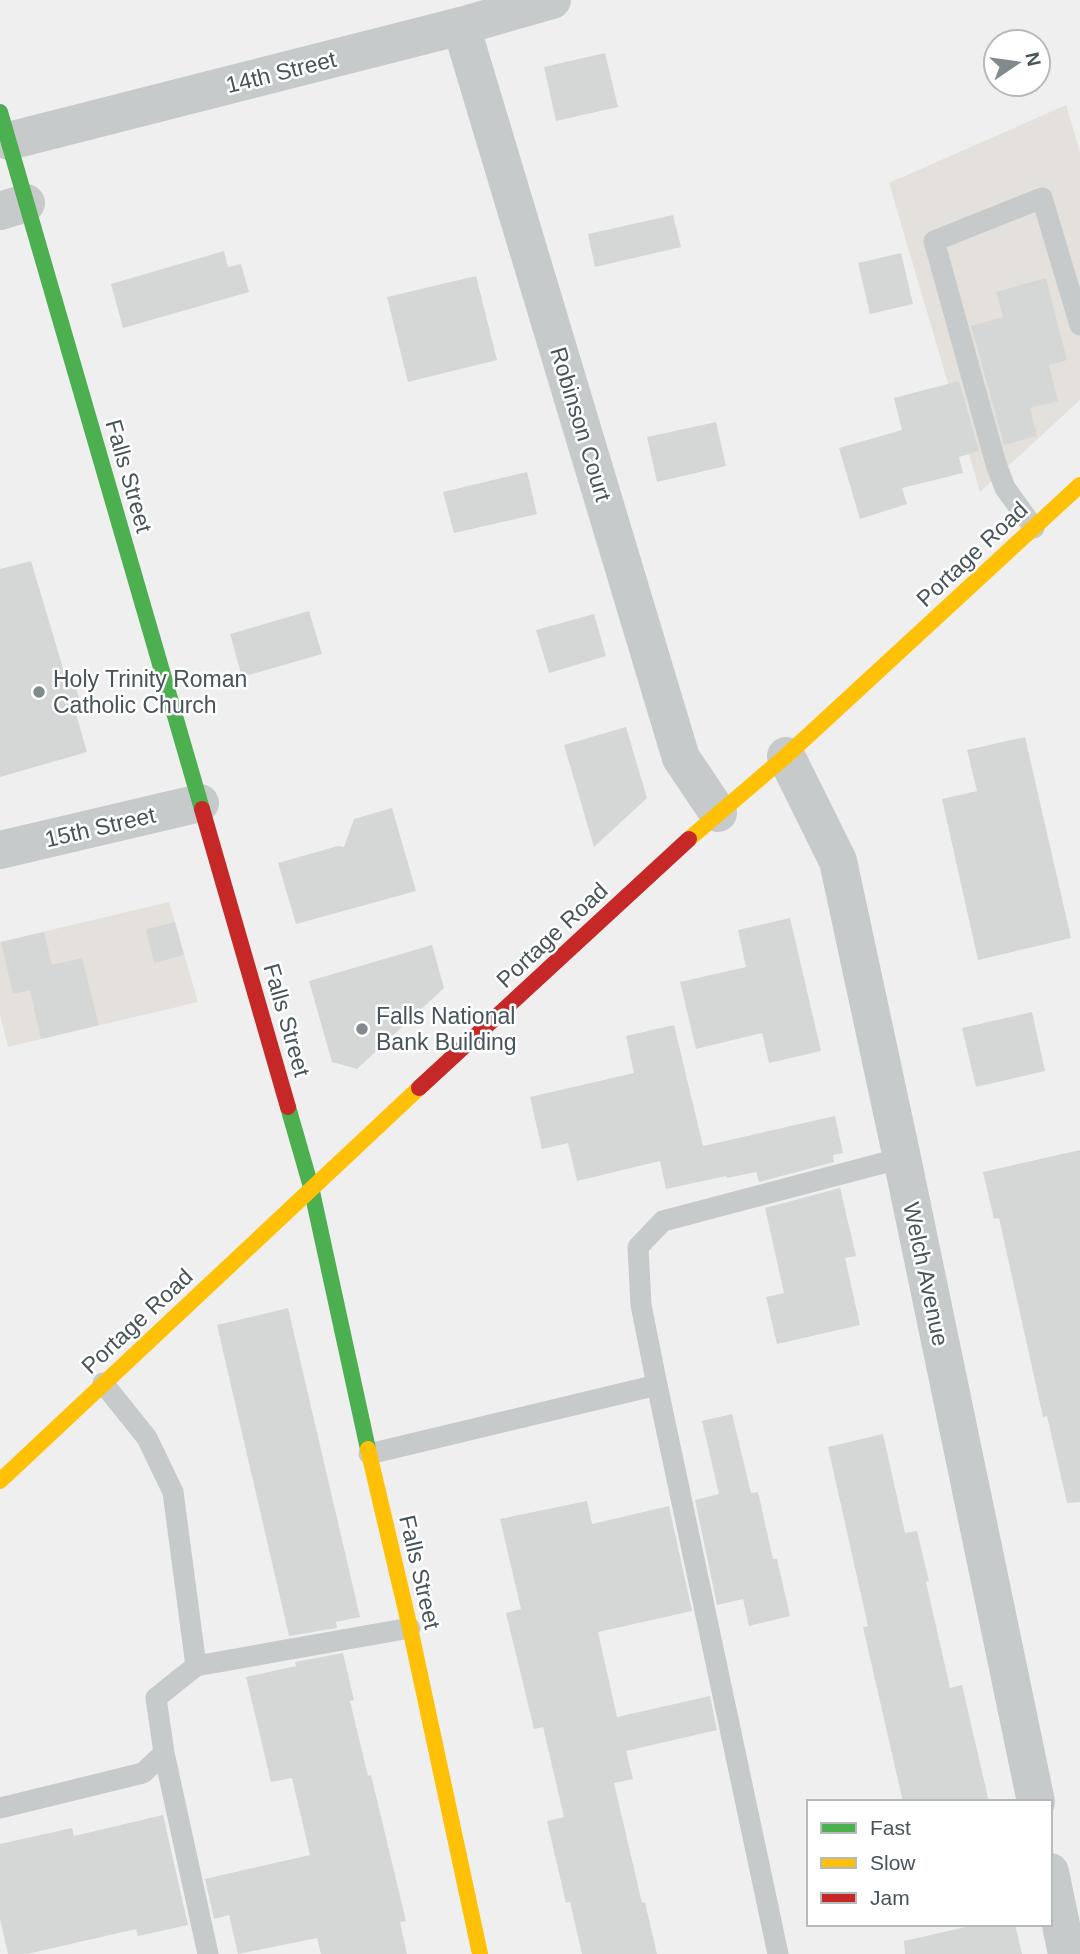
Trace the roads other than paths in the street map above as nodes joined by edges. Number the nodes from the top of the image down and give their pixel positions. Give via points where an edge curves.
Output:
1 (552, 0) edge
2 (461, 26) junction
3 (4, 126) edge
4 (13, 207) edge
5 (1080, 325) edge
6 (1080, 485) edge
7 (1034, 528) junction
8 (786, 756) junction
9 (200, 803) junction
10 (718, 813) junction
11 (0, 850) edge
12 (902, 1158) junction
13 (311, 1187) junction
14 (103, 1384) junction
15 (657, 1385) junction
16 (369, 1454) junction
17 (0, 1482) edge
18 (410, 1628) junction
19 (195, 1666) junction
20 (164, 1753) junction
21 (1036, 1800) edge
22 (0, 1808) edge
23 (1052, 1882) edge
24 (208, 1954) edge
25 (480, 1954) edge
26 (778, 1954) edge
27 (1067, 1954) edge

1 - 2 street, 14th Street
2 - 3 street, 14th Street
2 - 10 street, Robinson Court via 681,758
3 - 4 street, Falls Street
4 - 9 street, Falls Street
5 - 7 lane via 1042,198 934,241 996,464 1012,501
6 - 7 street, Portage Road
7 - 8 street, Portage Road
8 - 10 street, Portage Road
8 - 12 street, Welch Avenue via 838,861
9 - 11 street, 15th Street
9 - 13 street, Falls Street
10 - 13 street, Portage Road
12 - 15 lane via 663,1221 638,1247 641,1305
12 - 21 street, Welch Avenue
13 - 14 street, Portage Road
13 - 16 street, Falls Street
14 - 17 street, Portage Road
14 - 19 lane via 147,1438 173,1492
15 - 16 lane
15 - 26 lane
16 - 18 street, Falls Street
18 - 19 lane
18 - 25 street, Falls Street
19 - 20 lane via 156,1698
20 - 22 lane via 143,1773
20 - 24 lane
23 - 27 street

